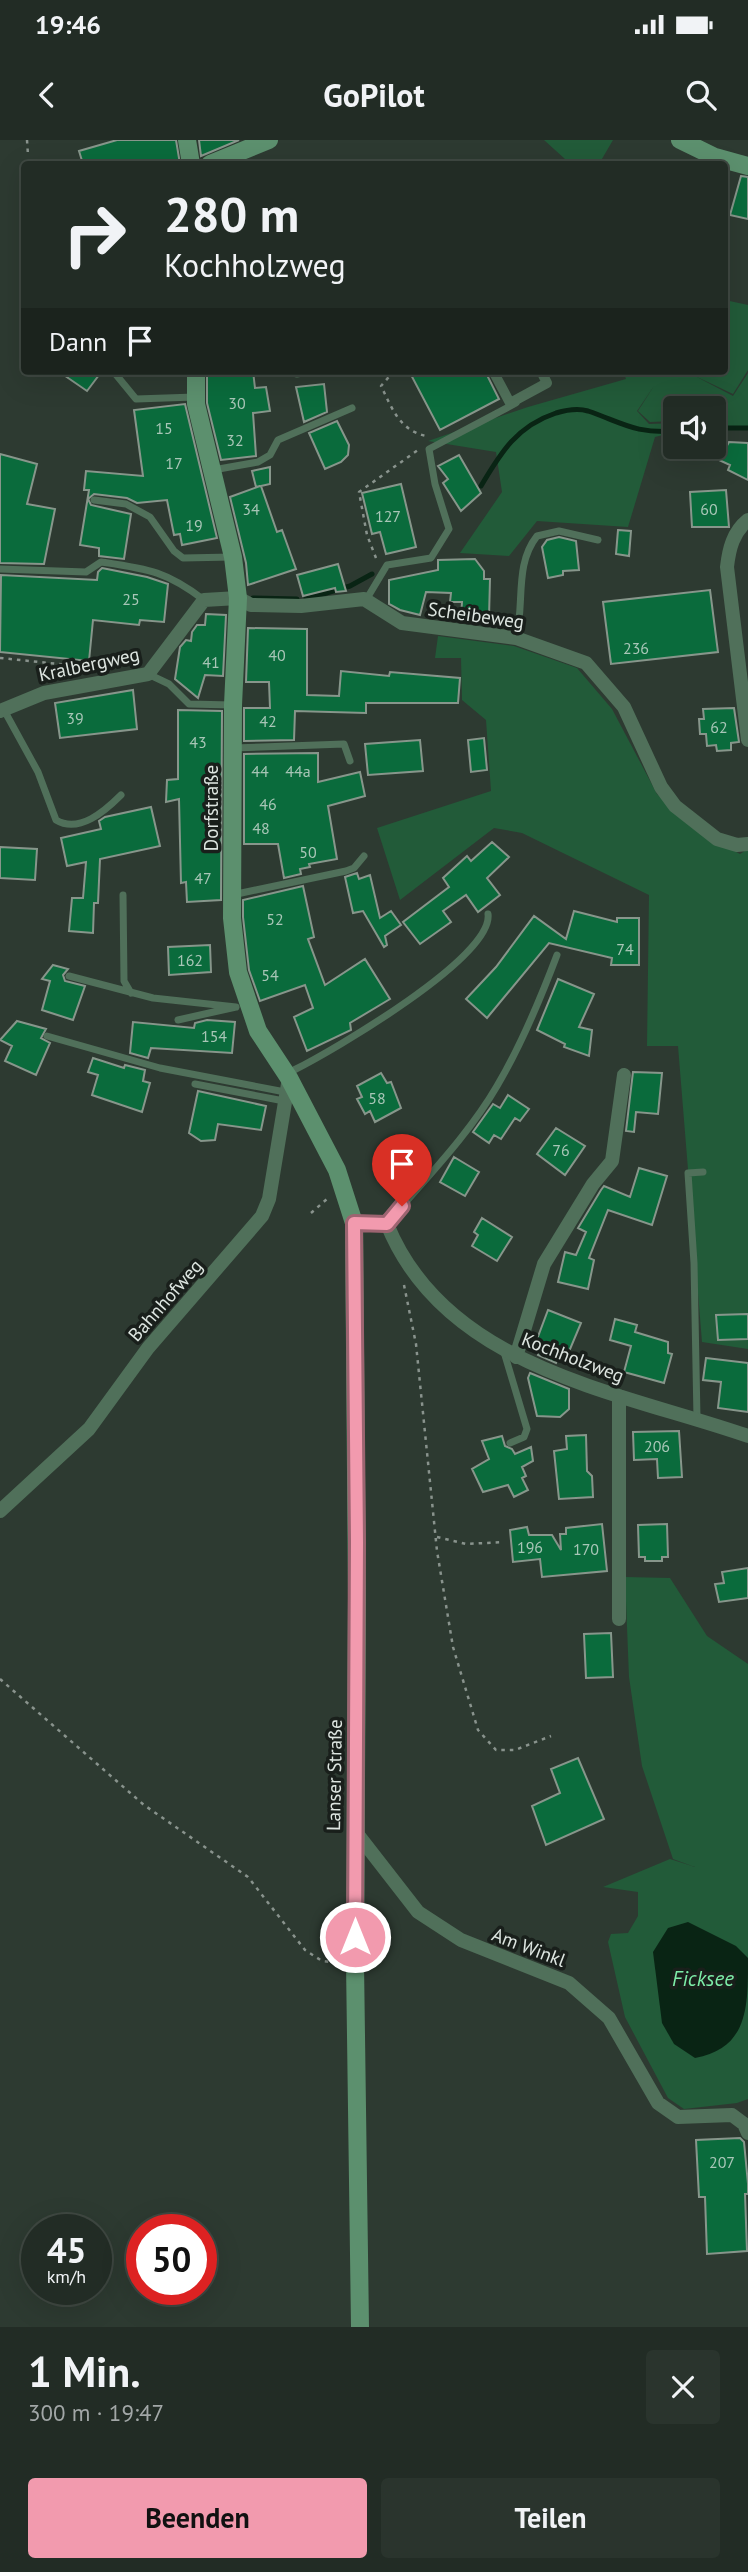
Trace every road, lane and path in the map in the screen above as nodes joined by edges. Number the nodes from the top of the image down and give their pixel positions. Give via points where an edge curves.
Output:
1 (27, 140) edge
2 (187, 140) edge
3 (268, 140) edge
4 (680, 140) edge
5 (27, 155) dead end
6 (190, 161) edge
7 (217, 161) edge
8 (748, 166) edge
9 (116, 375) edge
10 (196, 375) edge
11 (391, 375) edge
12 (495, 375) edge
13 (543, 375) edge
14 (537, 392) dead end
15 (195, 397) junction
16 (352, 408) dead end
17 (431, 448) junction
18 (212, 470) junction
19 (94, 500) dead end
20 (748, 520) edge
21 (598, 540) dead end
22 (233, 556) junction
23 (0, 569) edge
24 (382, 574) junction
25 (238, 598) junction
26 (204, 600) junction
27 (366, 600) junction
28 (516, 638) junction
29 (0, 658) edge
30 (148, 674) junction
31 (94, 684) junction
32 (233, 705) junction
33 (2, 710) edge
34 (748, 740) edge
35 (232, 748) junction
36 (350, 761) dead end
37 (121, 795) dead end
38 (748, 844) edge
39 (364, 856) dead end
40 (123, 895) dead end
41 (232, 895) junction
42 (488, 914) dead end
43 (558, 955) dead end
44 (69, 976) dead end
45 (131, 993) junction
46 (242, 1005) junction
47 (178, 1020) dead end
48 (47, 1036) dead end
49 (624, 1075) dead end
50 (195, 1084) dead end
51 (286, 1090) junction
52 (703, 1172) dead end
53 (354, 1223) junction
54 (387, 1224) junction
55 (398, 1251) junction
56 (510, 1355) junction
57 (619, 1396) junction
58 (697, 1418) junction
59 (748, 1436) edge
60 (510, 1443) dead end
61 (0, 1511) edge
62 (437, 1537) junction
63 (504, 1542) dead end
64 (619, 1619) dead end
65 (0, 1679) edge
66 (551, 1736) dead end
67 (355, 1831) junction
68 (355, 1963) junction
69 (748, 2133) edge
70 (360, 2327) edge

1 - 5 path
2 - 6 main road
3 - 7 main road
4 - 8 main road
9 - 15 lane via 136,399
10 - 15 main road, Dorfstraße
11 - 17 path via 381,386 399,423 427,437
12 - 13 street via 510,403 547,383
14 - 17 lane
15 - 18 main road, Dorfstraße
16 - 18 lane via 278,440 270,455 258,462
17 - 24 path via 414,450 359,492 367,535
17 - 24 lane via 435,484 449,529 431,558 387,565
18 - 22 main road, Dorfstraße
19 - 22 lane via 126,504 150,517 183,558
20 - 34 street via 729,547 727,567
21 - 28 lane via 559,531 537,536 525,558
22 - 25 main road, Dorfstraße
23 - 26 lane via 86,572 102,562 156,570
24 - 27 lane
25 - 26 street
25 - 27 street via 251,605 289,606
25 - 32 main road, Dorfstraße
26 - 30 street, Kralbergweg
27 - 28 street, Scheibeweg via 402,623
28 - 38 street, Scheibeweg via 586,663 624,707 661,787 675,806 717,839
29 - 31 path via 78,666
30 - 31 street, Kralbergweg
30 - 32 lane via 169,684 189,704
31 - 33 street, Kralbergweg via 44,693
32 - 35 main road, Dorfstraße
33 - 37 lane via 38,772 56,820 70,825 91,819
35 - 36 lane via 344,744
35 - 41 main road, Dorfstraße
39 - 41 lane via 346,871
40 - 45 lane via 124,981
41 - 46 main road, Dorfstraße
42 - 51 lane via 483,936 422,989 346,1043 294,1070
43 - 54 lane via 532,1020 496,1088
44 - 45 lane
45 - 46 lane via 171,1001
46 - 47 lane
46 - 51 main road, Dorfstraße
48 - 51 lane via 160,1069
49 - 56 street via 612,1161 544,1264
50 - 51 lane
51 - 53 main road, Dorfstraße via 337,1170
51 - 61 street, Bahnhofweg via 269,1199 262,1216 148,1348 83,1436
52 - 58 lane via 688,1173
53 - 54 street
53 - 67 main road, Lanser Straße
54 - 55 street, Kochholzweg
55 - 56 street, Kochholzweg via 436,1303
55 - 62 path via 416,1345
56 - 57 street, Kochholzweg
56 - 60 lane via 527,1429 524,1437
57 - 58 street, Kochholzweg
57 - 64 street
58 - 59 street, Kochholzweg
62 - 63 path via 466,1544
62 - 66 path via 453,1647 478,1730 496,1750 515,1750
65 - 68 path via 144,1805 248,1877 304,1950 322,1961
67 - 68 main road, Lanser Straße
67 - 69 street, Am Winkl via 418,1912 461,1940 569,1983 610,2018 658,2103 678,2116 732,2115
68 - 70 main road, Lanser Straße

